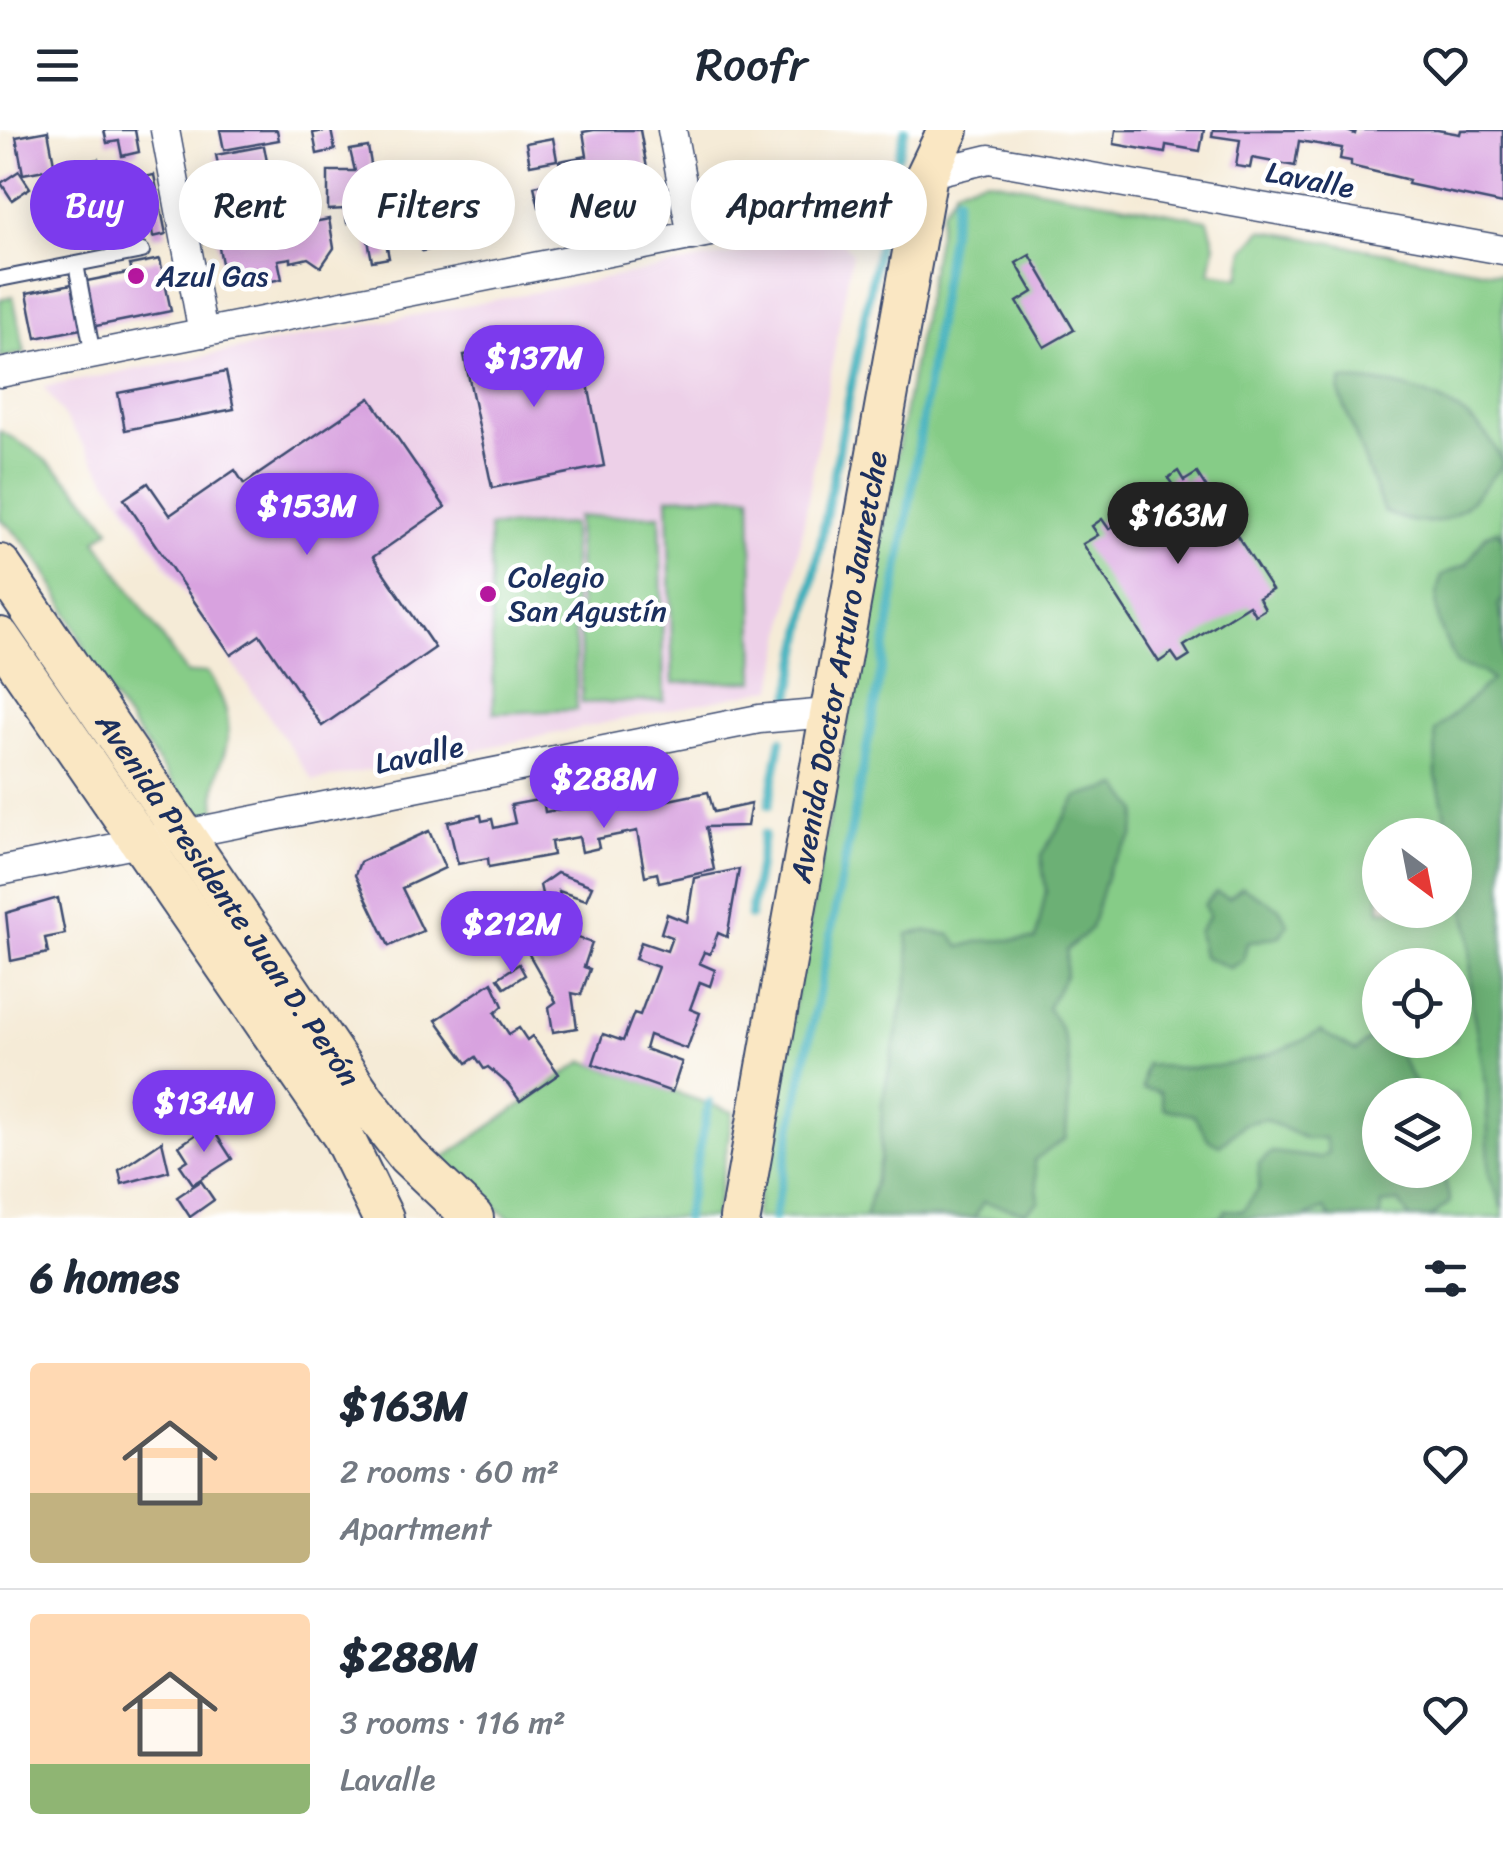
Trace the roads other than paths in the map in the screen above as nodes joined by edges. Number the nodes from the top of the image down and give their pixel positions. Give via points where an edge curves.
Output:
1 (165, 130) edge
2 (672, 130) edge
3 (948, 130) edge
4 (927, 174) joint
5 (691, 231) edge
6 (691, 236) edge
7 (913, 250) edge
8 (1503, 250) edge
9 (142, 251) dead end
10 (76, 264) junction
11 (0, 279) edge
12 (203, 333) junction
13 (93, 354) junction
14 (0, 373) edge
15 (0, 565) edge
16 (0, 638) edge
17 (828, 714) junction
18 (186, 835) junction
19 (142, 843) junction
20 (0, 871) edge
21 (739, 1214) edge
22 (383, 1218) edge
23 (473, 1218) edge

1 - 12 street
2 - 5 street
3 - 4 main road, Avenida Doctor Arturo Jauretche
4 - 8 street, Lavalle via 989,158
6 - 12 street, Lavalle
7 - 17 main road, Avenida Doctor Arturo Jauretche
9 - 10 lane
10 - 11 lane
10 - 13 lane
12 - 13 street, Lavalle
13 - 14 street, Lavalle
15 - 18 main road, Avenida Presidente Juan D. Perón
16 - 19 main road, Avenida Presidente Juan D. Perón
17 - 18 street, Lavalle via 758,719
17 - 21 main road, Avenida Doctor Arturo Jauretche
18 - 19 street, Lavalle
18 - 23 main road, Avenida Presidente Juan D. Perón via 364,1101
19 - 20 street, Lavalle
19 - 22 main road, Avenida Presidente Juan D. Perón via 343,1136

